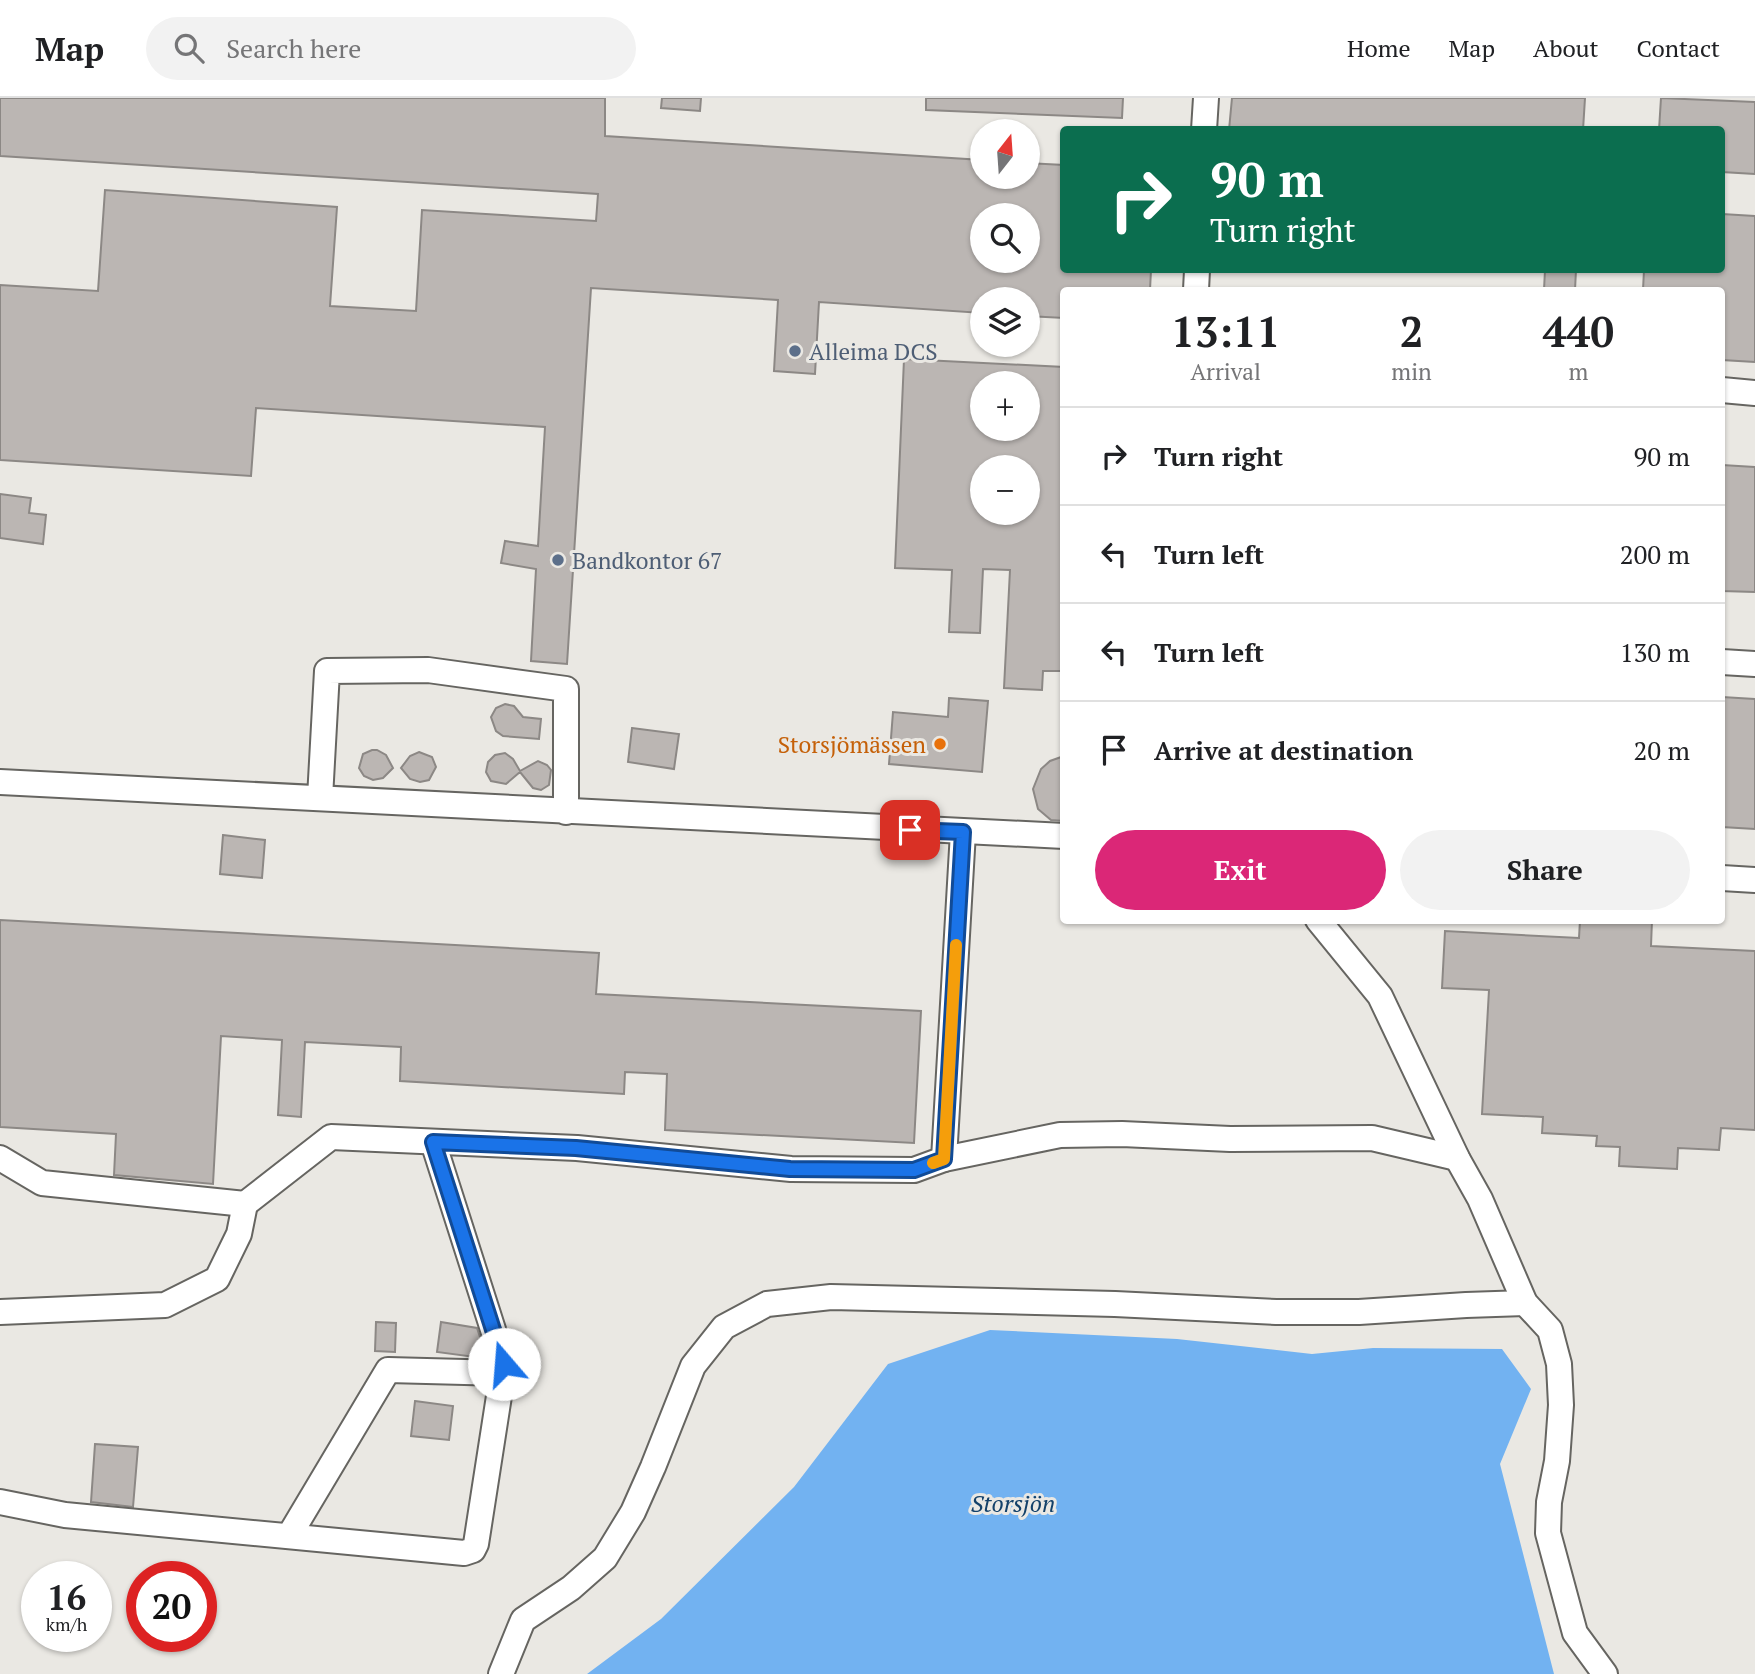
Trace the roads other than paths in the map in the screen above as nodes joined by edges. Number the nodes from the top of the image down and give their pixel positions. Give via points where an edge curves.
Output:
1 (1206, 98) edge
2 (1204, 126) edge
3 (1725, 390) edge
4 (1755, 393) edge
5 (1725, 662) edge
6 (1755, 664) edge
7 (0, 782) edge
8 (320, 798) junction
9 (566, 812) junction
10 (963, 832) junction
11 (1060, 836) edge
12 (1725, 878) edge
13 (1755, 880) edge
14 (1321, 924) edge
15 (433, 1142) junction
16 (0, 1158) edge
17 (1457, 1158) junction
18 (944, 1159) junction
19 (245, 1204) junction
20 (1525, 1303) junction
21 (0, 1311) edge
22 (503, 1373) junction
23 (0, 1502) edge
24 (289, 1536) junction
25 (501, 1674) edge
26 (1605, 1674) edge

1 - 2 street
3 - 4 street
5 - 6 street
7 - 8 street
8 - 9 street
8 - 9 street via 327,671 428,670 566,689
9 - 10 street
10 - 11 street
10 - 18 street
12 - 13 street
14 - 17 street via 1380,996
15 - 18 street via 576,1148 790,1169 914,1170
15 - 19 street via 331,1137
15 - 22 street via 504,1364
16 - 19 street via 42,1183
17 - 18 street via 1372,1138 1109,1134 1060,1135
17 - 20 street
19 - 21 street via 239,1234 216,1279 165,1306
20 - 25 street via 1359,1312 844,1297 767,1304 724,1327 693,1366 633,1513 605,1558 523,1620
20 - 26 street via 1550,1330 1559,1364 1561,1405 1548,1533 1575,1633
22 - 24 street via 388,1370
22 - 24 street via 473,1550 464,1553
23 - 24 street via 65,1515

